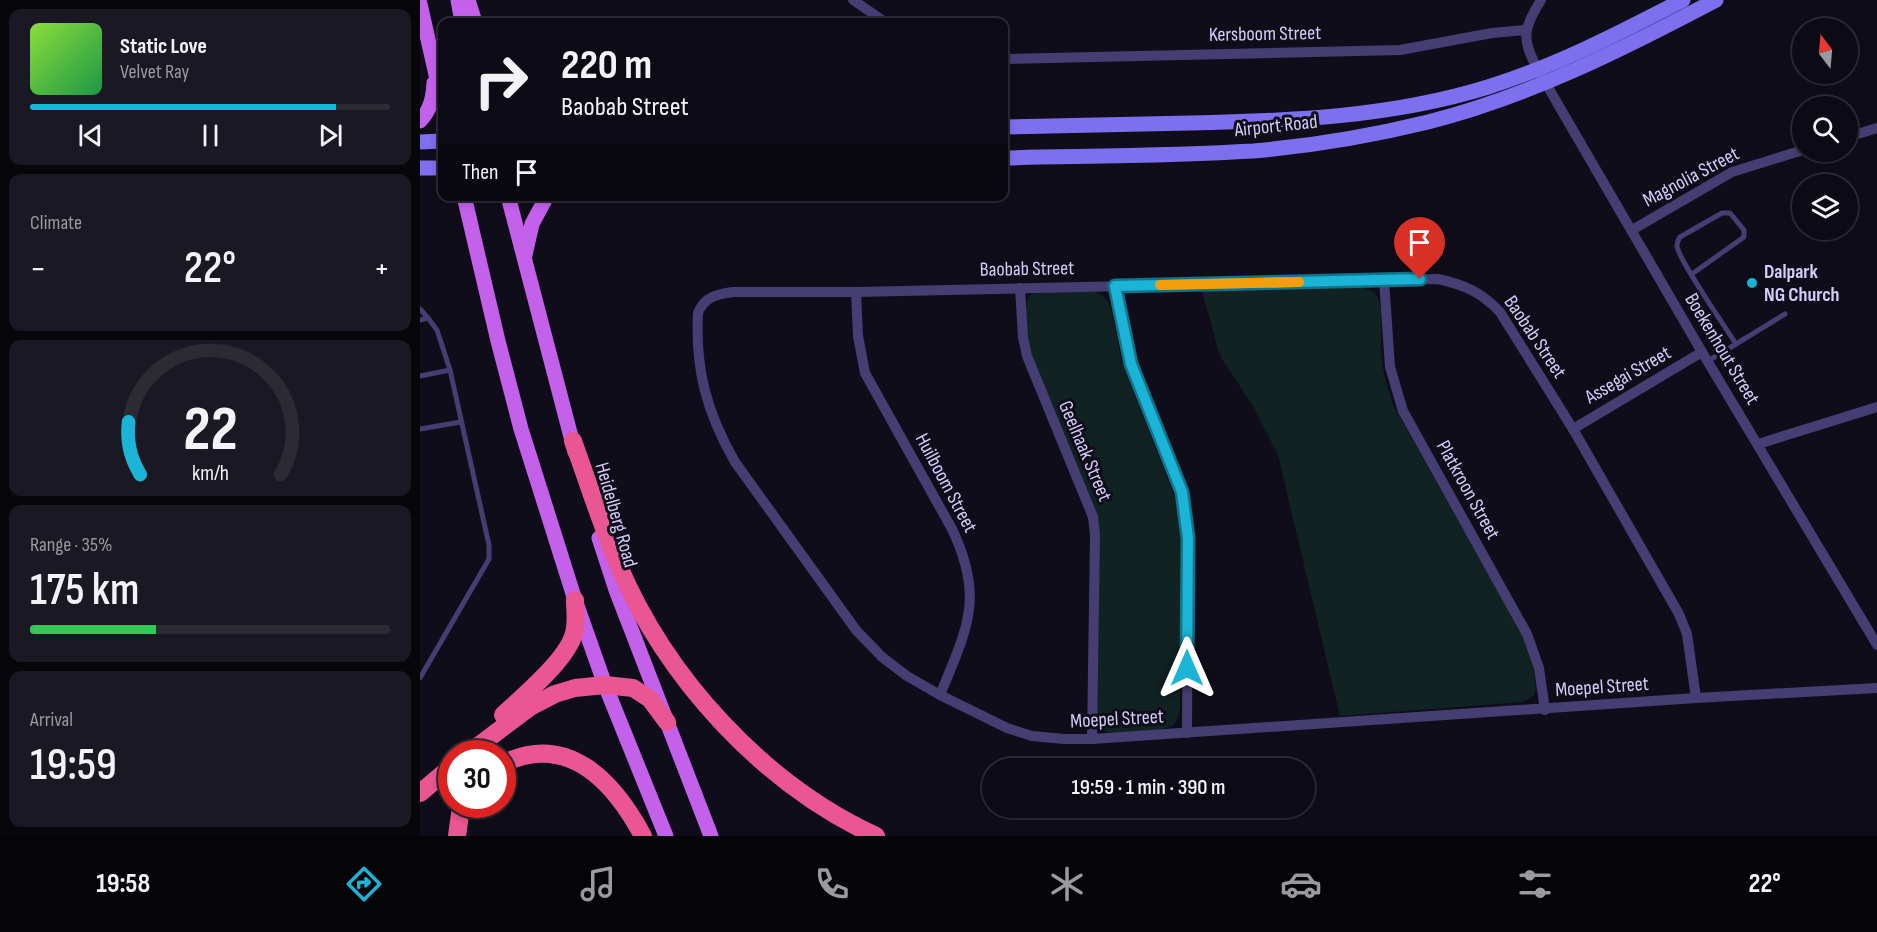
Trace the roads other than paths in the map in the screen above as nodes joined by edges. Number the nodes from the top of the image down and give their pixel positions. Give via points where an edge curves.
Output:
1 (458, 0) edge
2 (468, 0) edge
3 (853, 0) edge
4 (1541, 0) edge
5 (1683, 0) edge
6 (1716, 0) edge
7 (420, 4) edge
8 (461, 18) edge
9 (474, 18) edge
10 (879, 18) edge
11 (1526, 30) junction
12 (1008, 59) edge
13 (434, 62) junction
14 (1541, 77) junction
15 (438, 82) edge
16 (420, 121) edge
17 (1008, 127) edge
18 (1877, 128) edge
19 (1858, 134) edge
20 (438, 141) edge
21 (420, 142) edge
22 (1792, 153) edge
23 (1008, 158) edge
24 (420, 168) edge
25 (438, 168) edge
26 (465, 201) edge
27 (509, 201) edge
28 (544, 201) edge
29 (1632, 230) junction
30 (524, 258) junction
31 (1692, 274) junction
32 (1384, 280) junction
33 (1115, 286) junction
34 (1020, 288) junction
35 (856, 292) junction
36 (720, 293) joint
37 (420, 309) edge
38 (1785, 314) dead end
39 (428, 318) junction
40 (420, 320) edge
41 (1736, 344) junction
42 (1705, 357) junction
43 (450, 370) junction
44 (420, 375) edge
45 (1877, 407) edge
46 (461, 422) junction
47 (420, 429) edge
48 (1572, 429) junction
49 (573, 441) junction
50 (1758, 444) junction
51 (575, 600) junction
52 (1877, 645) edge
53 (420, 678) edge
54 (605, 685) junction
55 (1877, 688) edge
56 (940, 695) junction
57 (1696, 698) junction
58 (1545, 710) junction
59 (667, 722) junction
60 (1186, 733) junction
61 (476, 740) edge
62 (486, 740) edge
63 (1092, 740) junction
64 (516, 758) edge
65 (438, 777) edge
66 (420, 794) edge
67 (459, 818) edge
68 (457, 836) edge
69 (643, 836) edge
70 (666, 836) edge
71 (711, 836) edge
72 (876, 836) edge

1 - 8 main road
2 - 9 main road
3 - 10 street
4 - 11 street
5 - 14 main road
6 - 14 main road via 1598,60
7 - 13 main road
11 - 12 street, Kersboom Street via 1400,50
11 - 14 street, Boekenhout Street via 1530,55
13 - 15 main road
13 - 16 main road via 432,102
14 - 17 main road, Airport Road via 1418,105 1353,115 1262,122
14 - 23 main road, Airport Road via 1488,104 1428,122 1346,139 1245,151
14 - 29 street, Boekenhout Street
18 - 19 street
20 - 21 main road
22 - 29 street, Magnolia Street via 1732,172
24 - 25 main road
26 - 51 main road via 518,418
27 - 30 main road, Heidelberg Road
28 - 30 main road via 532,224
29 - 42 street, Boekenhout Street
30 - 49 main road, Heidelberg Road
31 - 31 lane via 1677,246 1680,237 1722,213 1730,213 1744,230 1744,237
31 - 41 lane
32 - 33 street, Baobab Street
32 - 48 street, Baobab Street via 1438,279 1487,298 1500,312
32 - 58 street, Platkroon Street via 1390,367 1403,411 1527,634 1539,668
33 - 34 street, Baobab Street
33 - 60 street via 1131,364 1175,471 1186,513
34 - 35 street, Baobab Street
34 - 63 street, Geelhaak Street via 1027,356 1093,517
35 - 36 street, Baobab Street
35 - 56 street, Huilboom Street via 865,373 952,528 967,569 970,593 966,631
36 - 56 street, Moepel Street via 701,304 697,326 702,383 719,434 856,630 882,657
37 - 39 lane
38 - 41 lane
39 - 40 lane
39 - 43 lane via 437,330
41 - 42 lane
42 - 48 street, Assegai Street
42 - 50 street, Boekenhout Street
43 - 44 lane
43 - 46 lane
45 - 50 street
46 - 47 lane
46 - 53 lane via 489,559
48 - 57 street, Baobab Street via 1679,614 1687,634
49 - 59 main road, Heidelberg Road via 616,590
49 - 72 highway via 619,566 648,623 701,698 788,782 826,809
50 - 52 street, Boekenhout Street
51 - 54 main road
51 - 61 highway via 576,624 570,645
54 - 59 highway via 644,694
54 - 62 highway via 555,694 530,707
54 - 70 main road
55 - 57 street, Moepel Street
56 - 63 street, Moepel Street via 1032,736
57 - 58 street, Moepel Street
58 - 60 street, Moepel Street
59 - 71 main road, Heidelberg Road
60 - 63 street, Moepel Street
64 - 69 highway via 552,754 574,760 597,774 613,789
65 - 66 highway
67 - 68 highway

